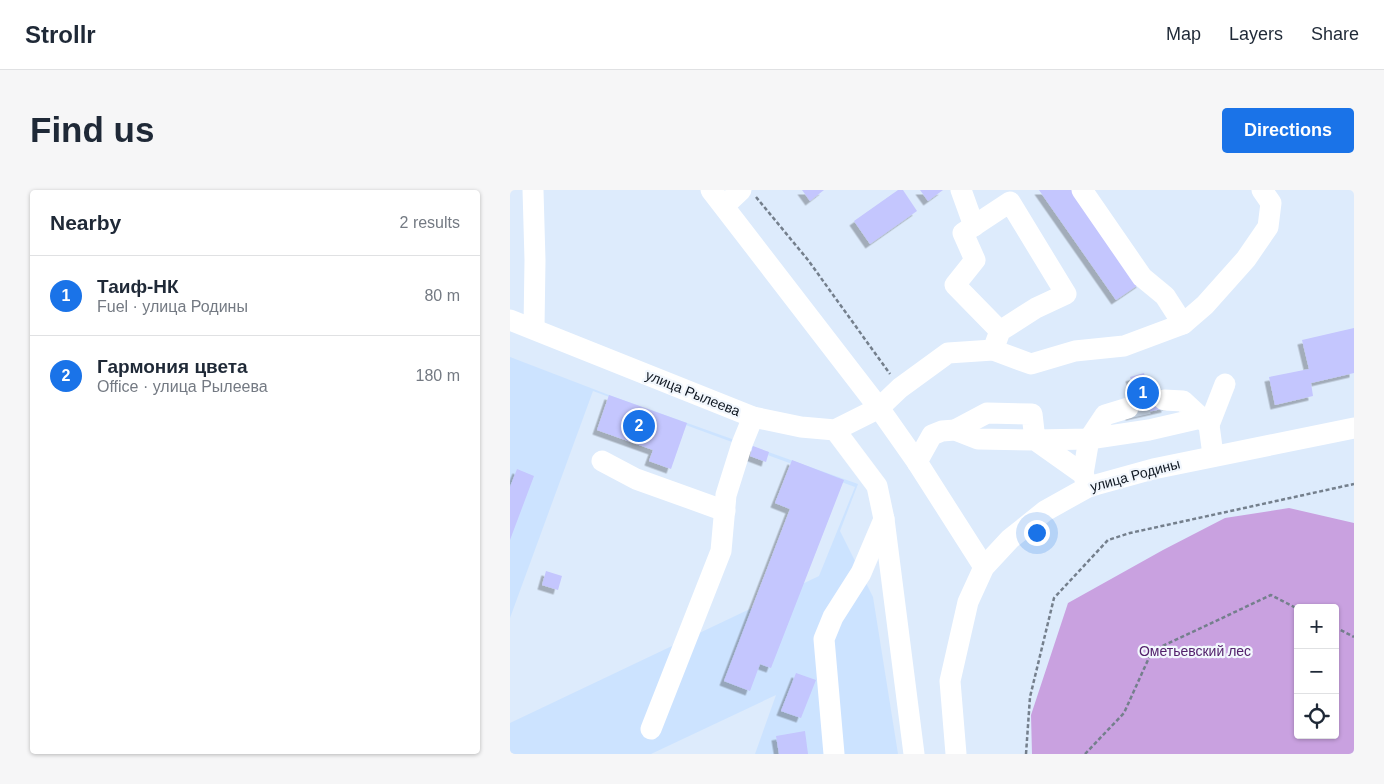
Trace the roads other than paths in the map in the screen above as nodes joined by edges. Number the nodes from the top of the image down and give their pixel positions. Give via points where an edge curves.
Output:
1 (533, 190) edge
2 (961, 190) edge
3 (1082, 190) edge
4 (1262, 190) edge
5 (748, 193) edge
6 (718, 198) edge
7 (974, 226) junction
8 (510, 320) edge
9 (1183, 324) junction
10 (534, 328) junction
11 (996, 340) junction
12 (1225, 384) dead end
13 (1164, 400) tunnel mouth
14 (879, 408) junction
15 (1128, 408) tunnel mouth
16 (753, 417) junction
17 (1205, 422) junction
18 (1354, 428) edge
19 (835, 430) junction
20 (1089, 439) junction
21 (1035, 440) junction
22 (1214, 455) junction
23 (602, 461) dead end
24 (917, 462) junction
25 (1086, 480) junction
26 (725, 511) junction
27 (884, 518) junction
28 (984, 567) junction
29 (651, 729) dead end
30 (834, 754) edge
31 (914, 754) edge
32 (956, 754) edge

1 - 10 street
2 - 7 street
3 - 9 street via 1142,277 1165,296
4 - 9 street via 1271,203 1268,227 1246,259 1206,305
5 - 6 street
6 - 14 street
7 - 11 street via 963,233 975,260 955,286
7 - 11 street via 1010,202 1066,294 1036,308
8 - 10 street, улица Рылеева
9 - 11 street via 1124,346 1075,351 1031,364
10 - 16 street, улица Рылеева
11 - 14 street via 948,353 900,388
12 - 17 street
13 - 17 street via 1183,402
14 - 19 street
14 - 24 street
15 - 20 street via 1105,415
16 - 19 street, улица Рылеева
16 - 26 street via 726,495
17 - 20 street
17 - 22 street
18 - 22 street, улица Родины
19 - 27 street via 877,486
20 - 21 street
20 - 25 street
21 - 24 street via 978,439 955,430 942,431 932,435
21 - 25 street
22 - 25 street, улица Родины
23 - 26 street via 636,479
24 - 28 street
25 - 28 street, улица Родины via 1010,539
26 - 29 street via 721,551
27 - 30 street via 861,572 833,617 824,639
27 - 31 street
28 - 32 street, улица Родины via 968,602 950,681

